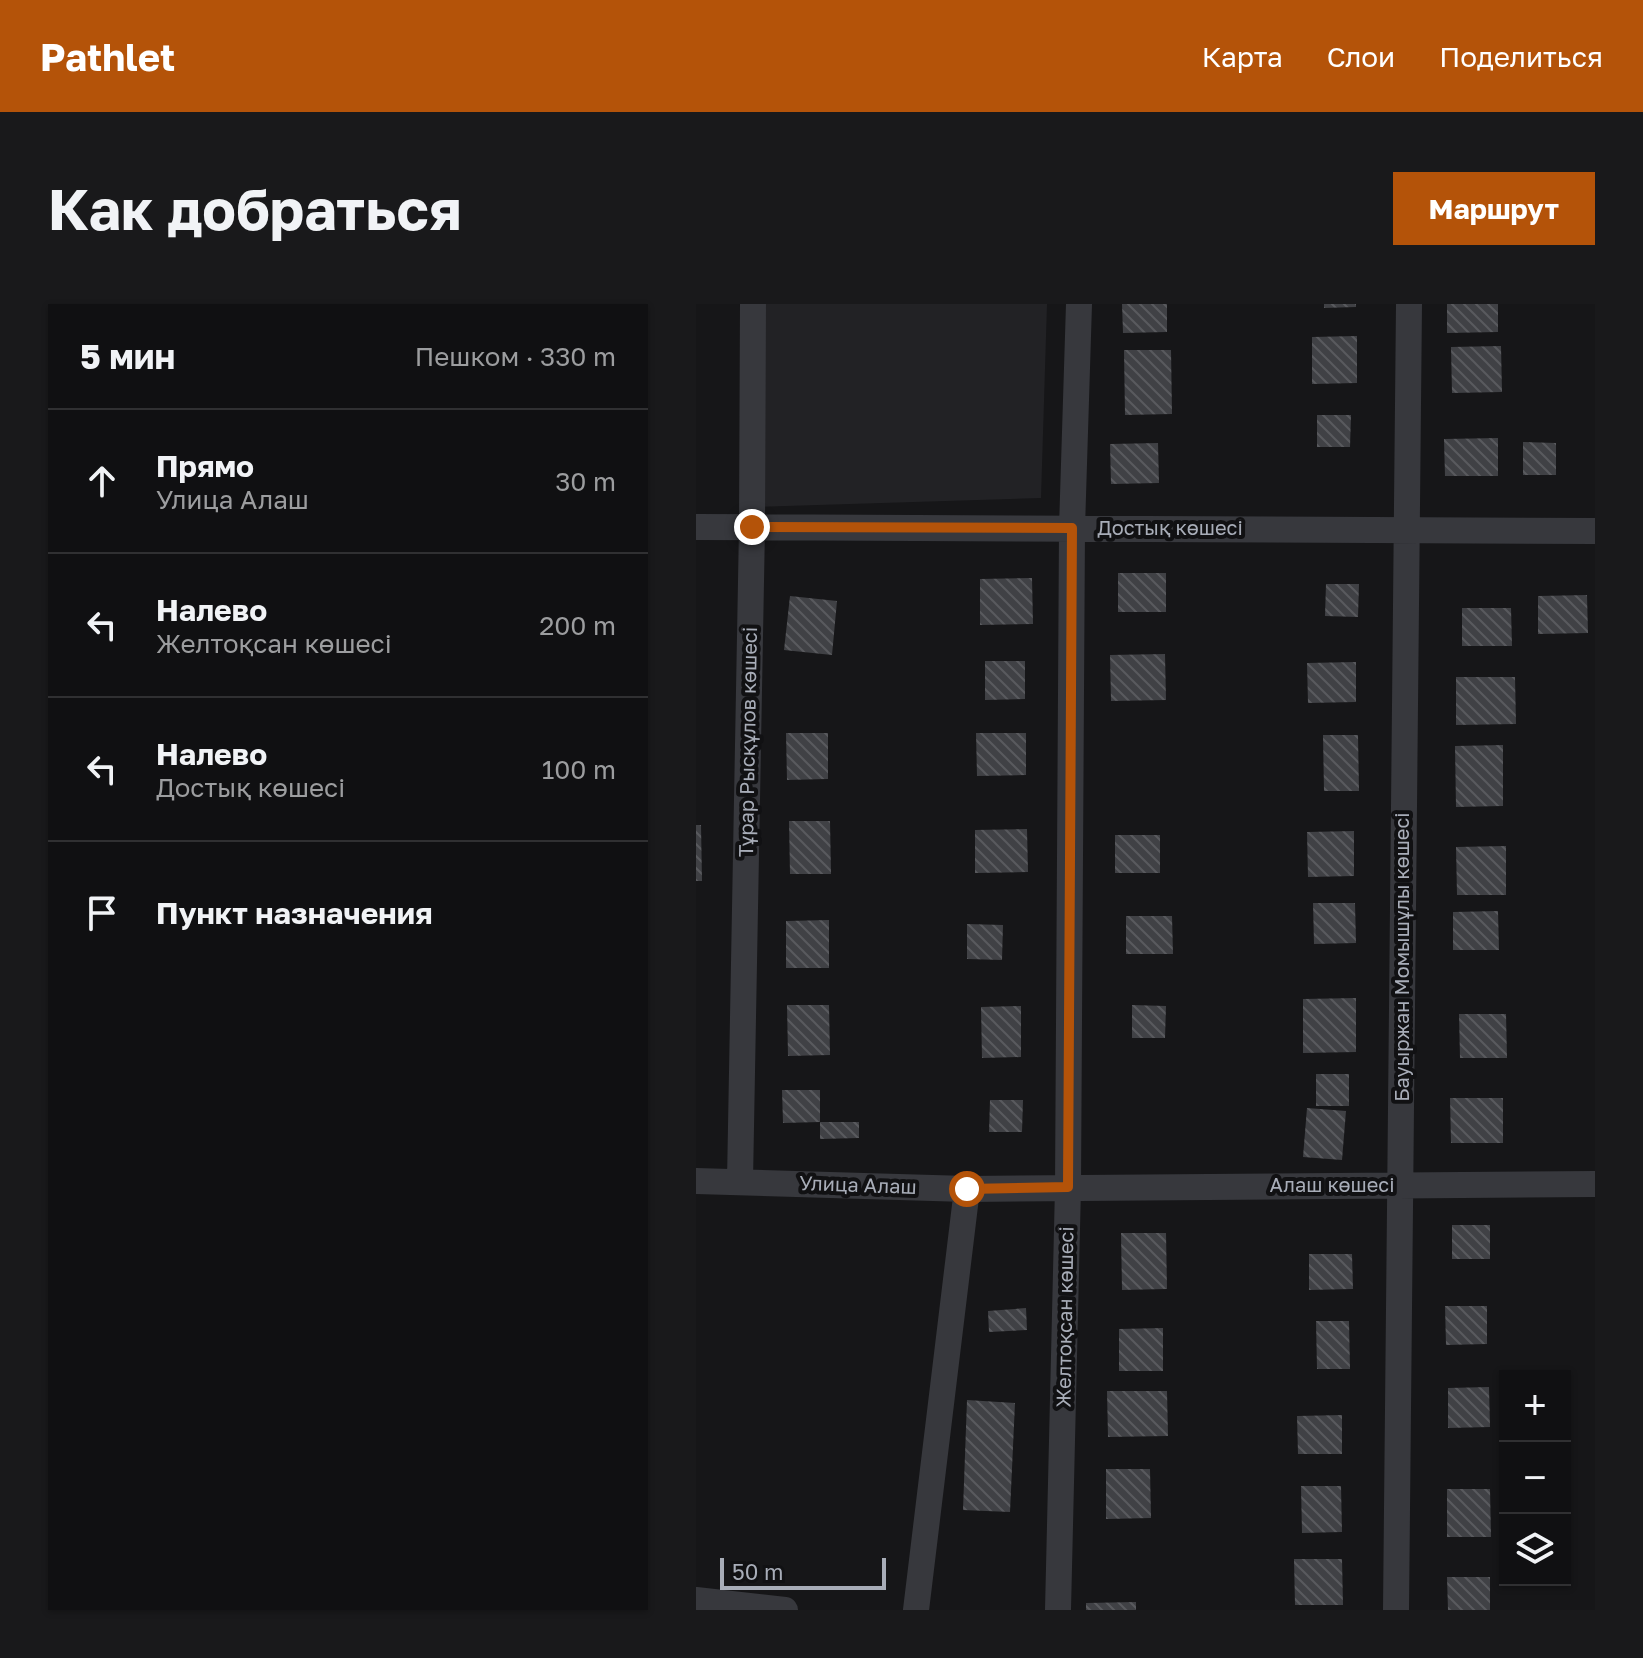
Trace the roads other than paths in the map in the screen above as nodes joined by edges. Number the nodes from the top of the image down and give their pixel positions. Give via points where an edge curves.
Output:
1 (753, 304) edge
2 (1079, 304) edge
3 (1409, 304) edge
4 (696, 527) edge
5 (752, 527) junction
6 (1072, 528) junction
7 (1405, 529) junction
8 (1595, 531) edge
9 (696, 1181) edge
10 (740, 1181) junction
11 (1595, 1184) edge
12 (1400, 1185) junction
13 (1068, 1187) junction
14 (967, 1189) junction
15 (696, 1600) edge
16 (785, 1610) edge
17 (916, 1610) edge
18 (1058, 1610) edge
19 (1396, 1610) edge

1 - 5 street, Тұрар Рысқұлов көшесі
2 - 6 street, Желтоқсан көшесі
3 - 7 street, Бауыржан Момышұлы көшесі
4 - 5 street, Достық көшесі
5 - 6 street, Достық көшесі
5 - 10 street, Тұрар Рысқұлов көшесі
6 - 7 street, Достық көшесі
6 - 13 street, Желтоқсан көшесі
7 - 8 street, Достық көшесі
7 - 12 street, Бауыржан Момышұлы көшесі
9 - 10 street, Улица Алаш
10 - 14 street, Улица Алаш
11 - 12 street, Алаш көшесі
12 - 13 street, Алаш көшесі
12 - 19 street, Бауыржан Момышұлы көшесі
13 - 14 street, Улица Алаш
13 - 18 street, Желтоқсан көшесі
14 - 17 street
15 - 16 street

